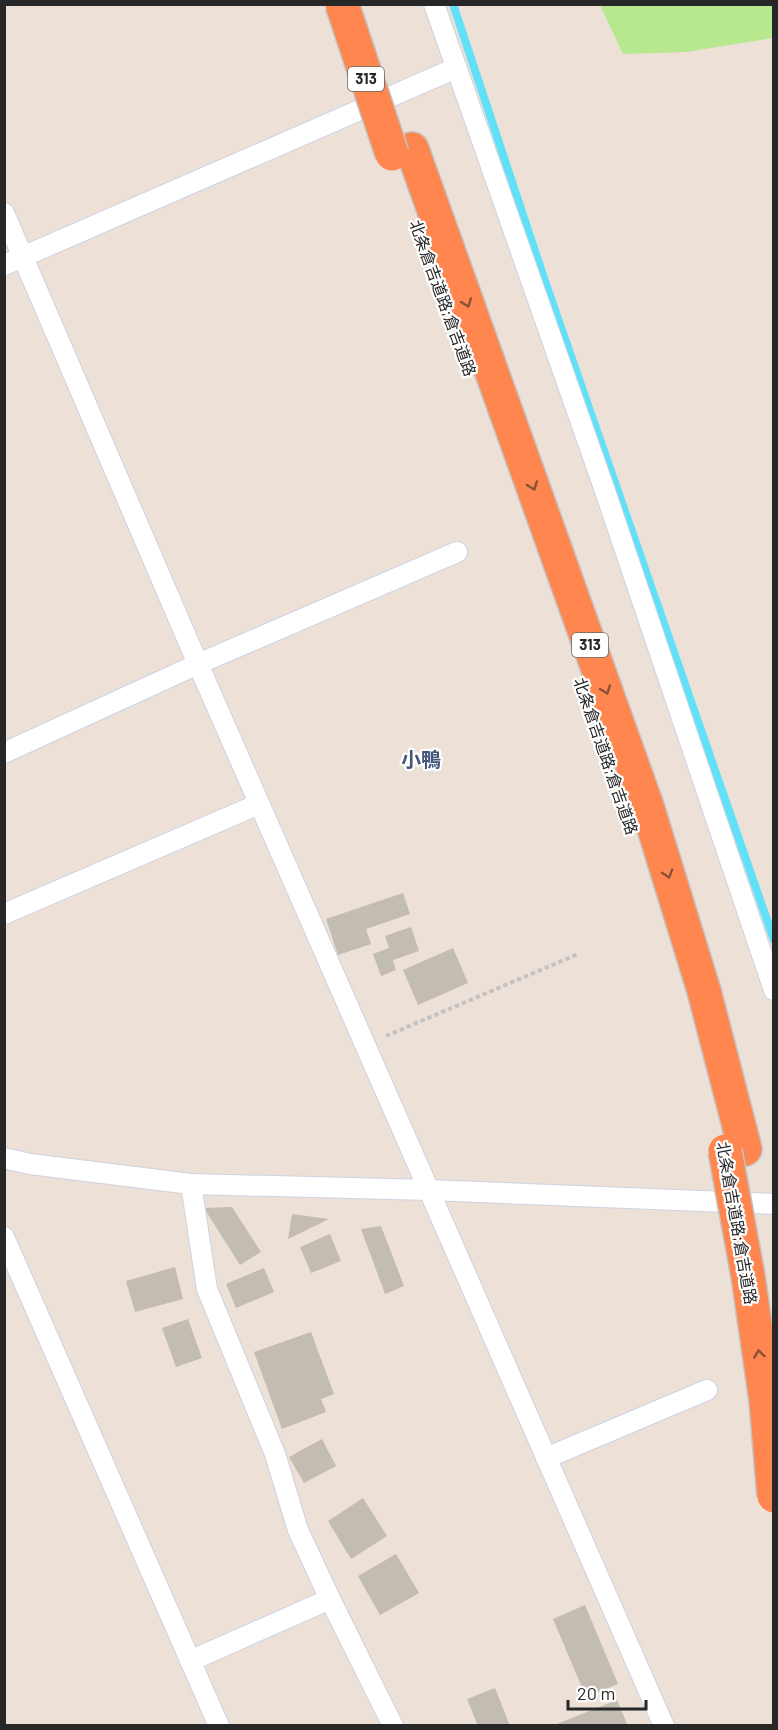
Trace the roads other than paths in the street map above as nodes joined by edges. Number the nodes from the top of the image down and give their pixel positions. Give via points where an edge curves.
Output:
1 (342, 4) edge
2 (362, 4) edge
3 (434, 4) edge
4 (456, 68) junction
5 (402, 152) junction
6 (4, 213) edge
7 (24, 257) junction
8 (4, 265) edge
9 (457, 552) dead end
10 (198, 664) junction
11 (4, 753) edge
12 (259, 804) junction
13 (4, 914) edge
14 (774, 990) edge
15 (735, 1150) junction
16 (4, 1158) edge
17 (191, 1184) junction
18 (430, 1190) junction
19 (774, 1204) edge
20 (4, 1237) edge
21 (774, 1324) edge
22 (707, 1390) dead end
23 (546, 1458) junction
24 (774, 1496) edge
25 (330, 1599) junction
26 (190, 1661) junction
27 (219, 1725) edge
28 (393, 1725) edge
29 (664, 1725) edge

1 - 5 highway, 北条倉吉道路;倉吉道路 / 313, bridge
2 - 5 highway, 北条倉吉道路;倉吉道路 / 313
3 - 4 street
4 - 7 street
4 - 14 street via 608,499
5 - 15 highway, 北条倉吉道路;倉吉道路 / 313 via 626,813
6 - 7 street
7 - 8 street
7 - 10 street
9 - 10 street
10 - 11 street
10 - 12 street
12 - 13 street
12 - 18 street
15 - 21 highway, 北条倉吉道路;倉吉道路 / 313
24 -> 15 highway, 北条倉吉道路;倉吉道路 / 313, bridge
16 - 17 street
17 - 18 street
17 - 25 street via 207,1289 275,1454 298,1530
18 - 19 street
18 - 23 street
20 - 26 street
22 - 23 street
23 - 29 street
25 - 26 street
25 - 28 street
26 - 27 street

